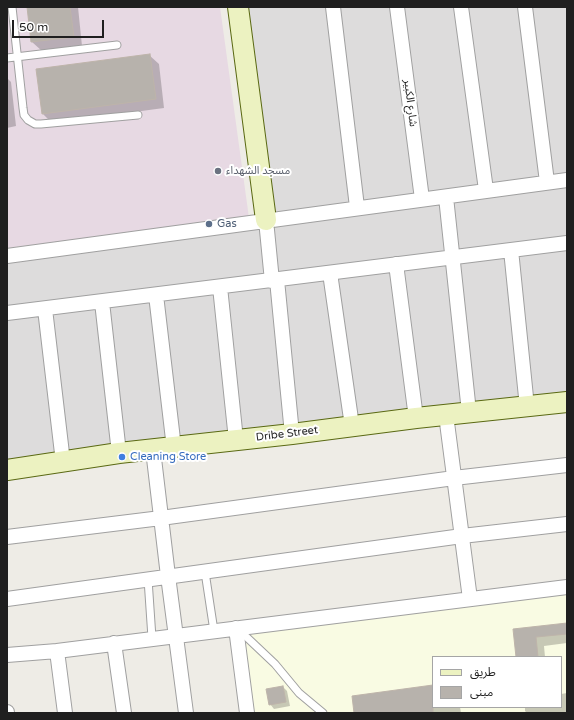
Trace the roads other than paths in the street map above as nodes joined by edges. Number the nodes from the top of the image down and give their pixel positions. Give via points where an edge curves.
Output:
1 (12, 7) edge
2 (238, 7) edge
3 (333, 7) edge
4 (397, 7) edge
5 (461, 7) edge
6 (525, 7) edge
7 (117, 45) dead end
8 (18, 57) junction
9 (7, 58) edge
10 (138, 115) dead end
11 (567, 180) edge
12 (546, 182) junction
13 (486, 190) junction
14 (446, 197) junction
15 (422, 199) junction
16 (357, 208) junction
17 (266, 220) junction
18 (567, 243) edge
19 (511, 250) junction
20 (7, 256) edge
21 (453, 257) junction
22 (396, 264) junction
23 (330, 273) junction
24 (275, 280) junction
25 (220, 287) junction
26 (156, 295) junction
27 (102, 302) junction
28 (45, 308) junction
29 (7, 313) edge
30 (567, 402) edge
31 (527, 407) junction
32 (470, 412) junction
33 (446, 415) junction
34 (416, 418) junction
35 (352, 426) junction
36 (292, 434) junction
37 (236, 440) junction
38 (174, 448) junction
39 (153, 450) junction
40 (119, 453) junction
41 (63, 462) junction
42 (567, 465) edge
43 (7, 470) edge
44 (454, 478) junction
45 (161, 518) junction
46 (567, 524) edge
47 (462, 536) junction
48 (7, 537) edge
49 (205, 572) junction
50 (168, 576) junction
51 (148, 579) junction
52 (567, 587) edge
53 (7, 599) edge
54 (470, 599) junction
55 (236, 628) junction
56 (214, 631) junction
57 (176, 635) junction
58 (152, 638) junction
59 (114, 643) junction
60 (57, 651) junction
61 (7, 655) edge
62 (65, 713) edge
63 (124, 713) edge
64 (186, 713) edge
65 (247, 713) edge
66 (323, 713) edge

1 - 8 lane
2 - 17 street
3 - 16 street
4 - 15 street, شارع الكبير
5 - 13 street
6 - 12 street
7 - 8 lane
8 - 9 lane
8 - 10 lane via 24,115 35,124
11 - 12 street
12 - 13 street
13 - 14 street
14 - 15 street
14 - 21 street
15 - 16 street
16 - 17 street
17 - 20 street
17 - 24 street
18 - 19 street
19 - 21 street
19 - 31 street
21 - 22 street
21 - 32 street
22 - 23 street
22 - 34 street
23 - 24 street
23 - 35 street
24 - 25 street
24 - 36 street
25 - 26 street
25 - 37 street
26 - 27 street
26 - 38 street
27 - 28 street
27 - 40 street
28 - 29 street
28 - 41 street
30 - 31 street, Dribe Street
31 - 32 street, Dribe Street
32 - 33 street, Dribe Street
33 - 34 street, Dribe Street
33 - 44 street
34 - 35 street, Dribe Street
35 - 36 street, Dribe Street
36 - 37 street, Dribe Street
37 - 38 street, Dribe Street
38 - 39 street, Dribe Street
39 - 40 street, Dribe Street
39 - 45 street
40 - 41 street, Dribe Street
41 - 43 street, Dribe Street
42 - 44 street
44 - 45 street
44 - 47 street
45 - 48 street
45 - 50 street
46 - 47 street
47 - 49 street
47 - 54 street
49 - 50 street
49 - 56 lane
50 - 51 street
50 - 57 street
51 - 53 street
51 - 58 lane
52 - 54 street
54 - 55 street
55 - 56 street
55 - 65 street
55 - 66 lane via 275,664 299,693
56 - 57 street
57 - 58 street
57 - 64 street
58 - 59 street
59 - 60 street
59 - 63 street
60 - 61 street
60 - 62 street

